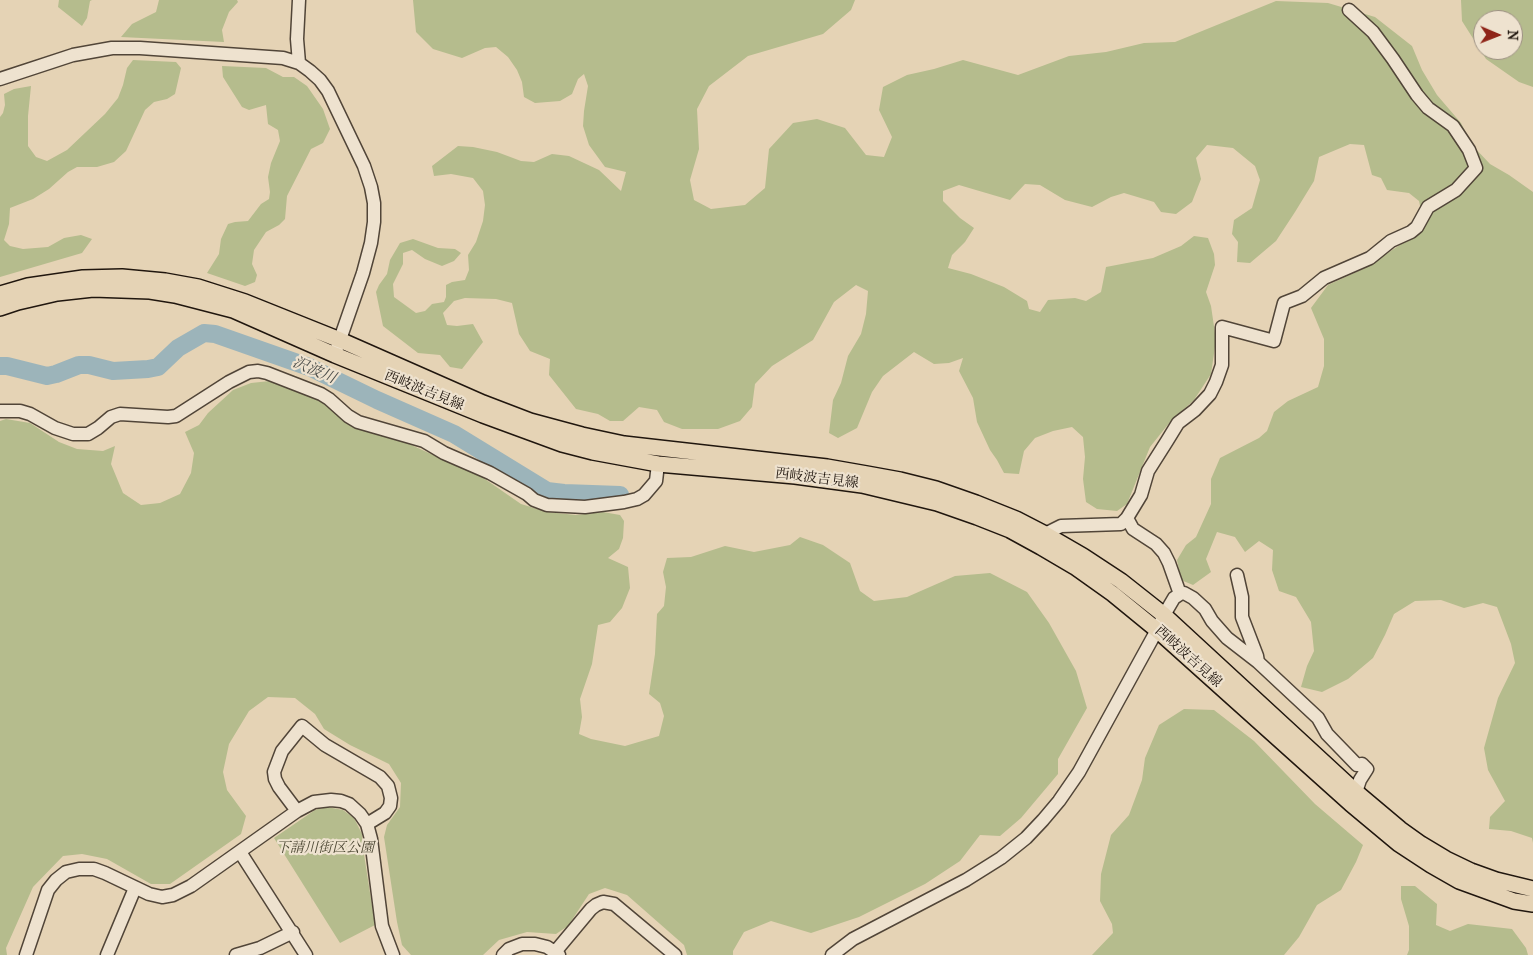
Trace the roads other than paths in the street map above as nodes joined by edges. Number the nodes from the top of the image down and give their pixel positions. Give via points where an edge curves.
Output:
1 (299, 0) edge
2 (1349, 10) dead end
3 (299, 63) junction
4 (0, 79) edge
5 (0, 294) edge
6 (0, 308) edge
7 (340, 340) junction
8 (335, 355) junction
9 (0, 411) edge
10 (658, 464) junction
11 (1127, 518) junction
12 (1045, 534) junction
13 (1237, 575) dead end
14 (1180, 594) junction
15 (1164, 615) junction
16 (1157, 630) junction
17 (1258, 662) junction
18 (1356, 792) junction
19 (297, 811) junction
20 (367, 824) junction
21 (240, 852) junction
22 (135, 888) junction
23 (1533, 890) edge
24 (1533, 904) edge
25 (293, 932) junction
26 (557, 953) edge
27 (26, 955) edge
28 (107, 955) edge
29 (236, 955) edge
30 (306, 955) edge
31 (392, 955) edge
32 (503, 955) edge
33 (675, 955) edge
34 (832, 955) edge

1 - 3 street
2 - 11 street via 1394,58 1428,108 1453,126 1469,150 1476,168 1456,190 1428,207 1411,232 1391,241 1370,258 1324,278 1302,296 1284,303 1274,342 1222,327 1222,365 1216,382 1210,394 1178,423 1166,441 1148,471 1142,495
3 - 4 street via 262,56 112,48 73,55
3 - 7 street via 328,91 364,166 374,203 371,243
5 - 7 main road, 西岐波吉見線 via 28,286 83,278 165,281 198,287 245,302
6 - 8 main road, 西岐波吉見線 via 57,293 93,289 150,291 232,310
7 - 8 street
7 - 12 main road, 西岐波吉見線 via 530,421 624,444 827,467 900,480 976,503
8 - 10 main road, 西岐波吉見線 via 562,444
9 - 10 street via 20,410 55,428 73,434 88,434 120,414 176,416 229,382 258,371 321,394 358,422 424,441 547,505 585,507 637,499 656,481
10 - 16 main road, 西岐波吉見線 via 862,485 937,503 1010,530 1041,547 1105,588
11 - 12 street via 1121,524 1061,526
11 - 14 street via 1133,529 1164,553
12 - 15 main road, 西岐波吉見線 via 1114,576
13 - 17 street via 1242,617
14 - 15 street
14 - 17 street via 1193,598 1223,633
15 - 16 street
15 - 18 main road, 西岐波吉見線
16 - 24 main road, 西岐波吉見線 via 1399,844 1459,881 1514,902
16 - 34 street via 1079,772 1037,826 1001,858 966,880 852,939
17 - 18 street via 1318,718 1327,734 1357,765 1362,764 1368,769
18 - 23 main road, 西岐波吉見線 via 1407,834 1446,859 1496,880
19 - 20 street via 314,802 341,801 349,804
19 - 20 street via 279,787 274,772 282,751 302,726 325,745 380,777 388,786 390,806 379,818
19 - 21 street
20 - 31 street via 372,838 382,926
21 - 22 street via 173,895 162,897
21 - 25 street
22 - 27 street via 94,869 66,872 48,890
22 - 28 street
25 - 29 street
25 - 30 street
26 - 32 street via 547,947 522,944
26 - 33 street via 591,910 603,902 614,904

